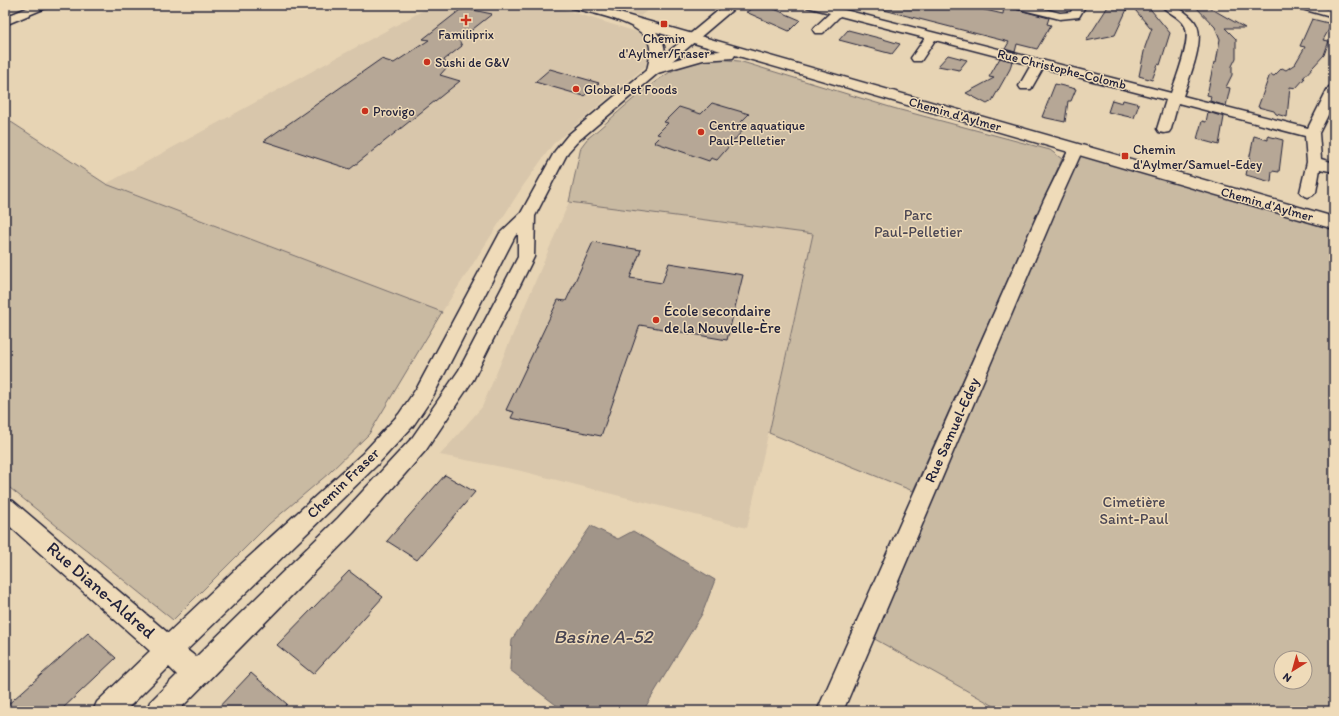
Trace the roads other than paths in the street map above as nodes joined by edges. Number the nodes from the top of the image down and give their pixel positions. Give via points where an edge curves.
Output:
1 (44, 5) edge
2 (577, 5) edge
3 (732, 5) edge
4 (811, 5) edge
5 (1015, 5) edge
6 (1080, 5) edge
7 (1167, 5) edge
8 (1299, 5) edge
9 (838, 12) junction
10 (1334, 15) edge
11 (628, 20) junction
12 (5, 21) edge
13 (819, 30) dead end
14 (932, 36) junction
15 (692, 38) junction
16 (916, 58) dead end
17 (767, 60) junction
18 (1039, 63) junction
19 (654, 70) junction
20 (1026, 86) dead end
21 (1334, 90) edge
22 (1174, 98) junction
23 (1164, 128) dead end
24 (1312, 134) junction
25 (1076, 149) junction
26 (1314, 162) junction
27 (1334, 168) edge
28 (1308, 192) dead end
29 (527, 216) junction
30 (1334, 223) edge
31 (6, 512) edge
32 (169, 650) junction
33 (196, 674) junction
34 (106, 711) edge
35 (159, 711) edge
36 (830, 711) edge

1 - 12 street
2 - 11 main road, Chemin d'Aylmer
3 - 15 street, Chemin Fraser
4 - 9 street, Rue Christophe-Colomb
5 - 6 street via 1066,16 1075,15
7 - 22 street via 1191,25 1194,36
8 - 10 street
9 - 13 street
9 - 14 street, Rue Christophe-Colomb
11 - 15 main road, Chemin d'Aylmer
11 - 19 main road via 649,32 657,42 658,54
14 - 16 street
14 - 18 street, Rue Christophe-Colomb
15 - 17 main road, Chemin d'Aylmer
15 - 19 street, Chemin Fraser
17 - 19 main road via 723,55 702,56
17 - 25 main road, Chemin d'Aylmer
18 - 20 street
18 - 22 street, Rue Christophe-Colomb
19 - 29 street, Chemin Fraser via 566,145
21 - 24 street
22 - 23 street
22 - 24 street, Rue Christophe-Colomb
24 - 26 street
25 - 30 main road, Chemin d'Aylmer
25 - 36 street, Rue Samuel-Edey
26 - 27 street
26 - 28 street
29 - 32 street, Chemin Fraser via 508,233 425,392 406,420 370,459
29 - 33 street, Chemin Fraser via 526,257 466,375 433,425 419,444 346,524
31 - 32 street, Rue Diane-Aldred
32 - 33 street, Rue Diane-Aldred
32 - 34 street, Chemin Fraser
33 - 35 street, Chemin Fraser

